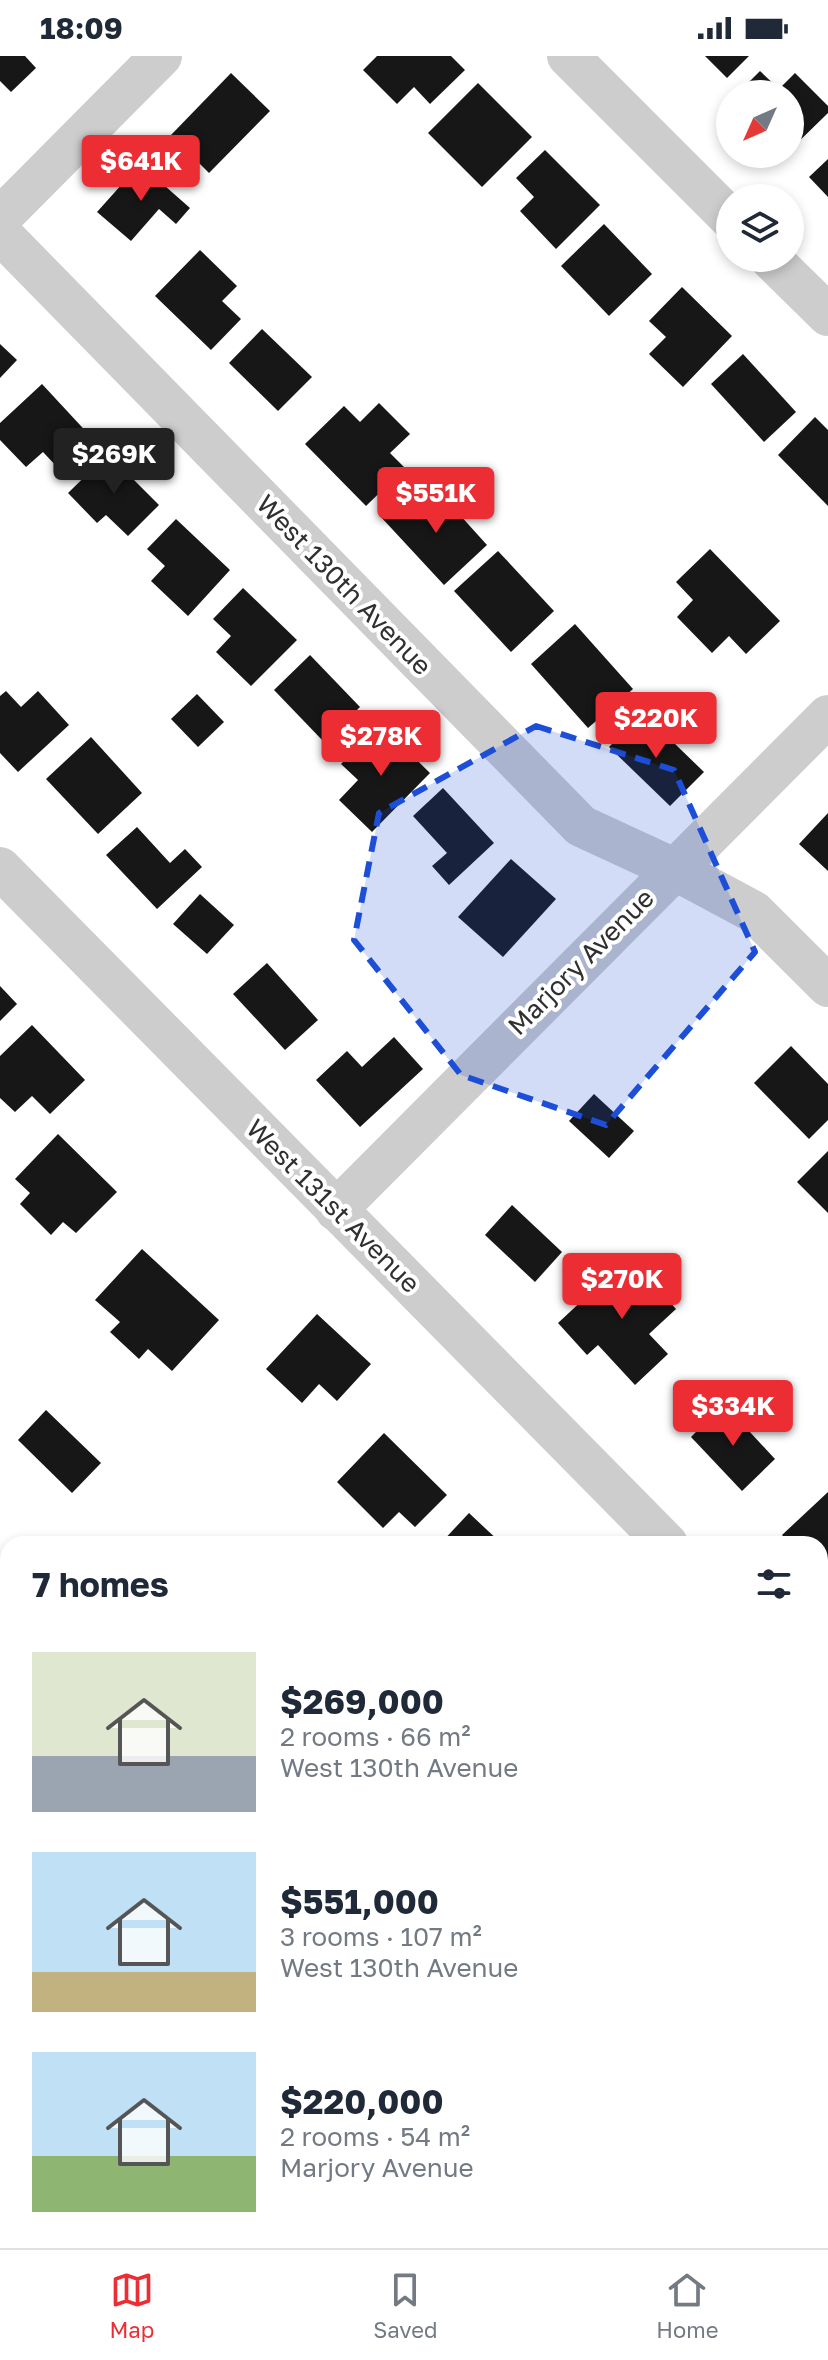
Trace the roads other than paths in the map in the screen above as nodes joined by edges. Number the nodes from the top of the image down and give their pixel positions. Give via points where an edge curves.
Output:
1 (161, 56) edge
2 (568, 56) edge
3 (716, 204) edge
4 (0, 218) edge
5 (0, 233) edge
6 (784, 272) edge
7 (828, 315) edge
8 (828, 716) edge
9 (0, 868) edge
10 (674, 869) junction
11 (828, 986) edge
12 (336, 1210) junction
13 (659, 1536) edge

1 - 4 street
2 - 3 street
5 - 10 street, West 130th Avenue via 581,826
6 - 7 street
8 - 10 street, Marjory Avenue
9 - 12 street, West 131st Avenue
10 - 11 street, West 130th Avenue via 754,912
10 - 12 street, Marjory Avenue
12 - 13 street, West 131st Avenue

